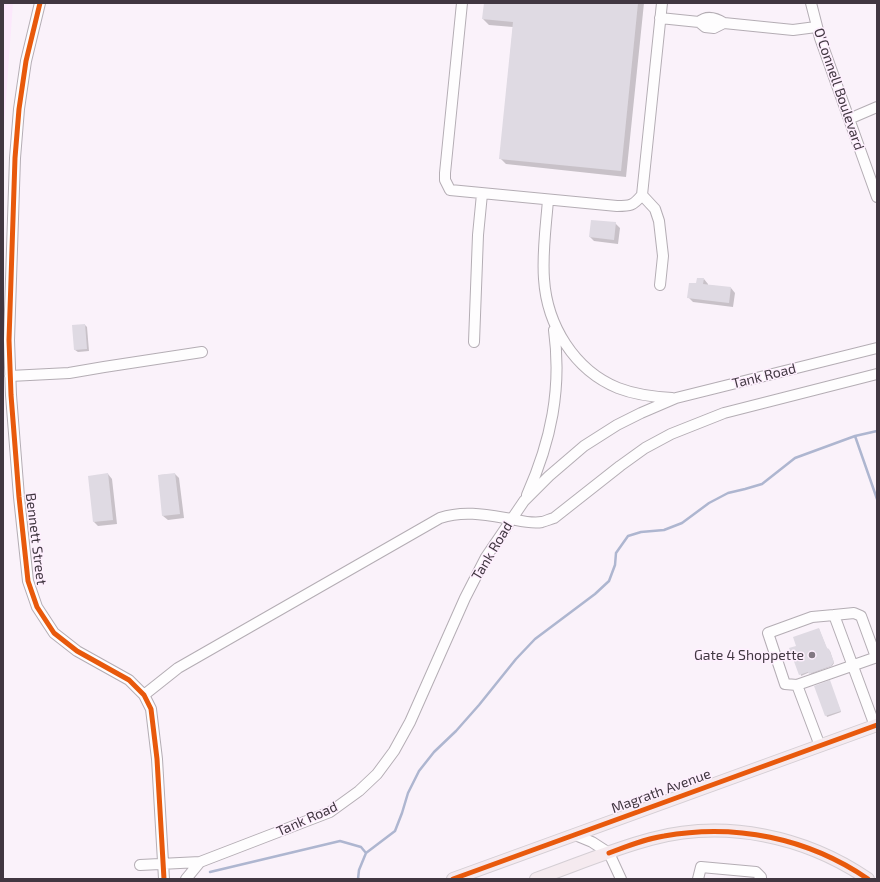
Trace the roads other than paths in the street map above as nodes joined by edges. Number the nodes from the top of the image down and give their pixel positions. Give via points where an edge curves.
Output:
1 (40, 3) edge
2 (462, 3) edge
3 (662, 3) edge
4 (811, 3) edge
5 (660, 18) junction
6 (816, 27) junction
7 (877, 106) edge
8 (849, 119) junction
9 (482, 194) junction
10 (642, 195) junction
11 (877, 198) edge
12 (548, 200) junction
13 (660, 286) dead end
14 (553, 322) junction
15 (474, 342) dead end
16 (877, 348) edge
17 (202, 352) dead end
18 (877, 374) edge
19 (10, 376) junction
20 (676, 398) junction
21 (524, 501) junction
22 (511, 519) junction
23 (834, 615) junction
24 (876, 657) edge
25 (852, 666) junction
26 (797, 685) junction
27 (144, 695) junction
28 (876, 726) edge
29 (820, 746) junction
30 (575, 835) junction
31 (609, 853) junction
32 (200, 862) junction
33 (164, 864) junction
34 (140, 865) dead end
35 (164, 879) edge
36 (186, 879) edge
37 (453, 879) edge
38 (536, 879) edge
39 (622, 879) edge
40 (698, 879) edge
41 (761, 879) edge
42 (868, 879) edge

1 - 19 street, Bennett Street via 22,85 15,158
2 - 9 street via 445,180 450,190
3 - 5 street
4 - 6 street, O'Connell Boulevard
5 - 6 street via 699,22 705,27 714,28 724,23 793,30
5 - 10 street
6 - 8 street, O'Connell Boulevard
7 - 8 street
8 - 11 street, O'Connell Boulevard
9 - 12 street
9 - 15 street
10 - 12 street via 635,204 628,206
10 - 13 street via 655,209 659,221 663,256
12 - 14 street via 544,280
14 - 20 street via 575,356 596,376 631,392
14 - 21 street via 557,362 553,414 546,446
16 - 20 street, Tank Road
17 - 19 street via 69,373
18 - 22 street via 748,406 700,422 645,448 554,518 530,523
19 - 27 street, Bennett Street via 19,497 32,597 48,624 63,641 129,680
20 - 21 street, Tank Road via 617,425 584,446 548,476
21 - 22 street, Tank Road
22 - 27 street via 466,513 440,518 178,668
22 - 32 street, Tank Road via 486,557 465,598 403,736 377,774 330,812
23 - 24 street via 854,613 861,616
23 - 25 street
23 - 26 street via 812,617 768,633 785,684
24 - 25 street
25 - 26 street
25 - 28 street
26 - 29 street
27 - 33 street, Bennett Street via 151,709 154,725
28 - 29 main road, Magrath Avenue
29 - 30 main road, Magrath Avenue
30 - 31 street
30 - 37 main road, Magrath Avenue
31 - 38 main road
31 - 39 street
31 - 42 main road via 664,836 703,831 744,832 770,836 808,848 836,860
32 - 33 street, Tank Road
32 - 36 street, Tank Road
33 - 34 street, Tank Road
33 - 35 street, Bennett Street
40 - 41 street via 701,867 756,872

